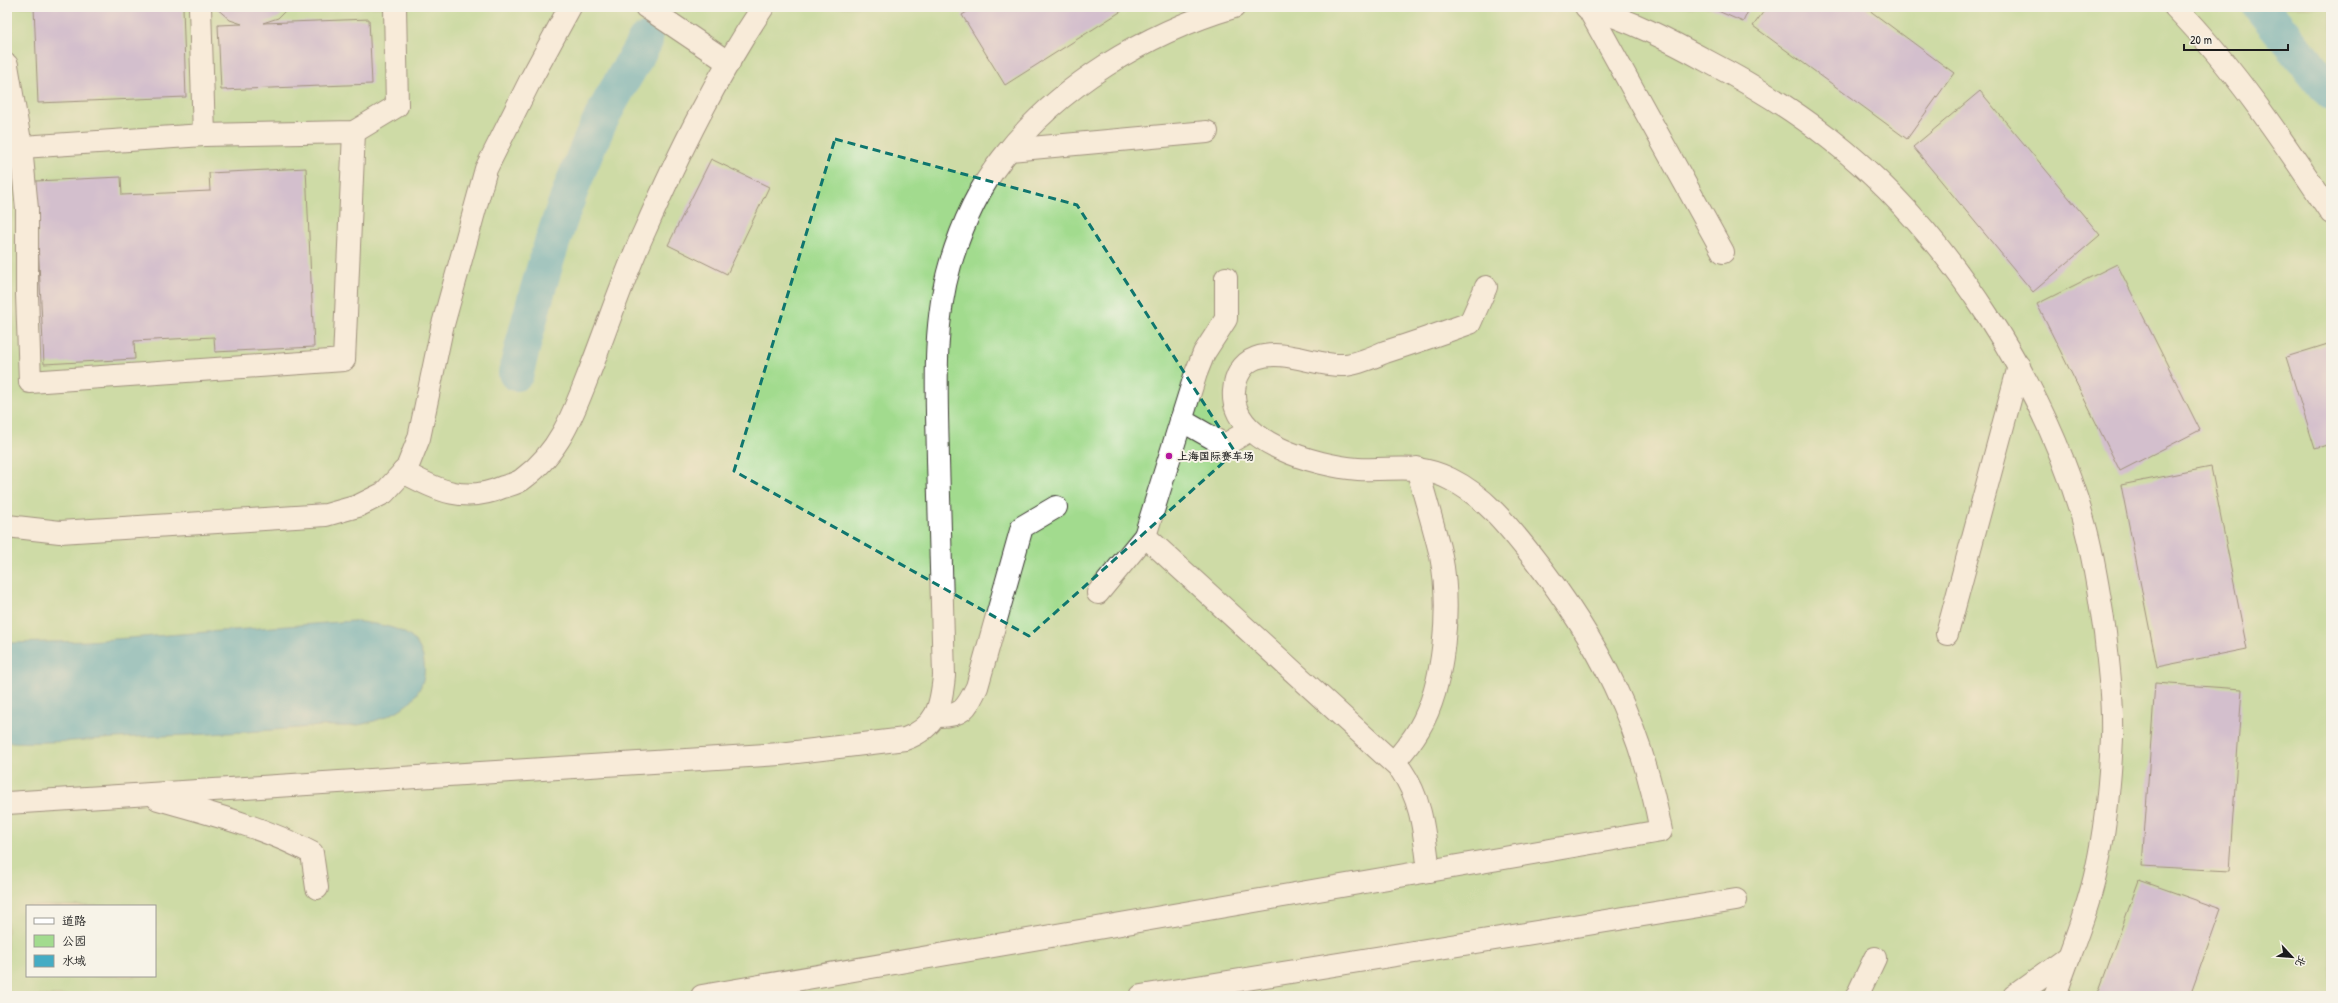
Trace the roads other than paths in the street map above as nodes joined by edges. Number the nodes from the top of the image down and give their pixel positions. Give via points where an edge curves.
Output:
1 (200, 7) edge
2 (395, 7) edge
3 (570, 7) edge
4 (646, 7) edge
5 (763, 7) edge
6 (1234, 7) edge
7 (1587, 7) edge
8 (2175, 7) edge
9 (728, 63) junction
10 (7, 65) edge
11 (354, 132) junction
12 (1207, 132) dead end
13 (204, 135) junction
14 (14, 148) edge
15 (1010, 150) junction
16 (2329, 204) edge
17 (1722, 252) dead end
18 (1226, 278) dead end
19 (1486, 288) dead end
20 (2018, 366) junction
21 (1181, 420) junction
22 (1250, 430) junction
23 (1417, 468) junction
24 (403, 472) junction
25 (1056, 507) dead end
26 (7, 526) edge
27 (1144, 536) junction
28 (1098, 593) dead end
29 (1947, 634) dead end
30 (935, 716) junction
31 (1394, 762) junction
32 (142, 794) junction
33 (7, 803) edge
34 (1429, 871) junction
35 (317, 888) dead end
36 (1736, 900) dead end
37 (1875, 958) dead end
38 (2067, 958) junction
39 (702, 996) edge
40 (1141, 996) edge
41 (1857, 996) edge
42 (2014, 996) edge
43 (2055, 996) edge

1 - 13 street
2 - 11 street via 397,106
3 - 24 street via 486,169 442,328 419,438
4 - 9 street
5 - 9 street
6 - 15 street via 1162,34 1122,56 1081,83 1054,105
7 - 17 street
7 - 20 street via 1660,35 1724,70 1790,109 1832,141 1868,173 1936,243 1966,284
8 - 16 street via 2210,43
9 - 24 street via 703,108 644,231 567,428 546,460 523,479 494,491 467,496 441,491
10 - 14 street
11 - 13 street
11 - 14 street via 344,360 30,382 27,210
12 - 15 street
13 - 14 street
15 - 30 street via 979,196 962,231 950,266 943,300 938,346 937,404 944,676 942,699
18 - 21 street via 1226,319 1204,353
19 - 22 street via 1470,323 1349,365 1271,355 1250,360 1235,379 1233,392 1234,406
20 - 29 street
20 - 38 street via 2044,414 2086,531 2101,603 2110,675 2112,735 2107,808 2097,869
21 - 22 street via 1224,445
21 - 27 street
22 - 23 street via 1279,449 1326,465 1360,469
23 - 31 street via 1441,558 1444,636 1436,685 1420,727 1410,744
23 - 34 street via 1436,472 1475,495 1505,522 1562,594 1616,686 1636,731 1661,831
24 - 26 street via 384,493 358,506 326,515 60,532
25 - 30 street via 1022,527 977,687 969,704 952,717
27 - 28 street
27 - 31 street
30 - 32 street via 928,727 905,739 780,754
31 - 34 street via 1412,786 1418,801
32 - 33 street
32 - 35 street via 244,823 288,840 312,853
34 - 39 street
36 - 40 street
37 - 41 street
38 - 42 street
38 - 43 street

